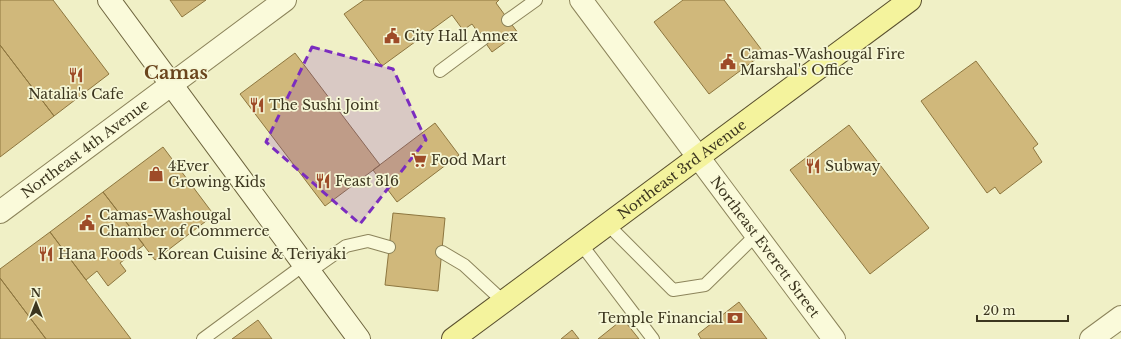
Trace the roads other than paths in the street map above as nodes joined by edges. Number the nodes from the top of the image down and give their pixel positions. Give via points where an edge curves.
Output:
1 (109, 0) edge
2 (285, 0) edge
3 (536, 0) edge
4 (581, 0) edge
5 (910, 0) edge
6 (508, 20) dead end
7 (483, 39) dead end
8 (440, 71) dead end
9 (171, 84) junction
10 (698, 157) junction
11 (0, 212) edge
12 (608, 224) junction
13 (756, 235) junction
14 (581, 244) junction
15 (389, 247) dead end
16 (442, 252) dead end
17 (307, 268) junction
18 (504, 302) junction
19 (1121, 316) edge
20 (202, 339) edge
21 (359, 339) edge
22 (453, 339) edge
23 (652, 339) edge
24 (834, 339) edge
25 (1091, 339) edge

1 - 9 street
2 - 9 street, Northeast 4th Avenue
3 - 6 lane
4 - 10 street, Northeast Everett Street
5 - 10 main road, Northeast 3rd Avenue
7 - 8 lane
9 - 11 street, Northeast 4th Avenue
9 - 17 street
10 - 12 main road, Northeast 3rd Avenue
10 - 13 street, Northeast Everett Street
12 - 13 lane via 673,290 705,285
12 - 14 main road, Northeast 3rd Avenue
13 - 24 street, Northeast Everett Street
14 - 18 main road, Northeast 3rd Avenue
14 - 23 lane
15 - 17 lane via 368,241 346,246
16 - 18 lane via 464,265
17 - 20 lane
17 - 21 street
18 - 22 main road, Northeast 3rd Avenue
19 - 25 street

